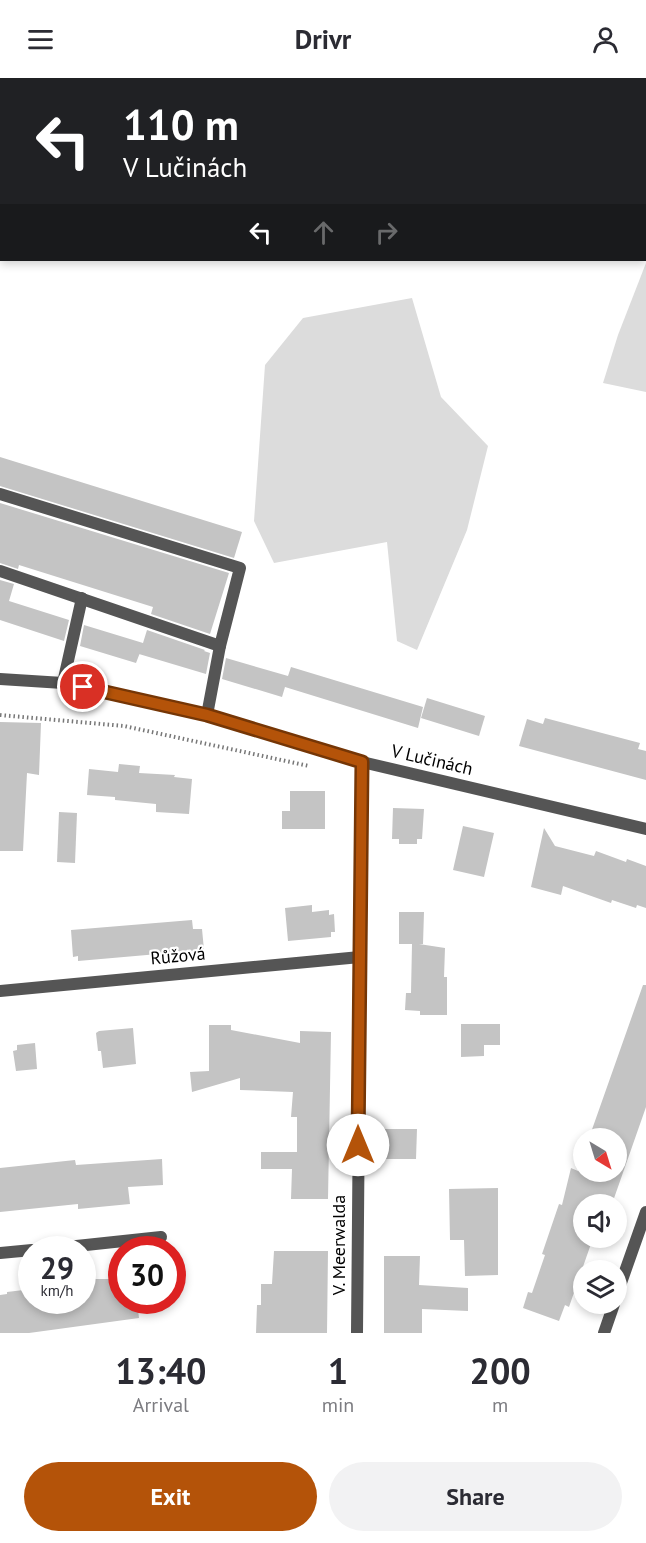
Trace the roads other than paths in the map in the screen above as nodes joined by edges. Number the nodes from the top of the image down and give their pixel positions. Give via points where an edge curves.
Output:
1 (0, 494) edge
2 (0, 571) edge
3 (82, 598) junction
4 (220, 646) junction
5 (0, 679) edge
6 (63, 683) junction
7 (207, 715) junction
8 (362, 762) junction
9 (646, 829) edge
10 (360, 957) junction
11 (0, 991) edge
12 (646, 1212) edge
13 (18, 1251) edge
14 (0, 1253) edge
15 (627, 1266) edge
16 (611, 1314) edge
17 (357, 1333) edge
18 (604, 1333) edge

1 - 4 street via 240,568
2 - 3 street
3 - 4 street
3 - 6 street
4 - 7 street
5 - 6 street, V Lučinách
6 - 7 street, V Lučinách
7 - 8 street, V Lučinách
8 - 9 street, V Lučinách
8 - 10 street, V. Meerwalda
10 - 11 street, Růžová
10 - 17 street, V. Meerwalda
12 - 15 street
13 - 14 street
16 - 18 street

